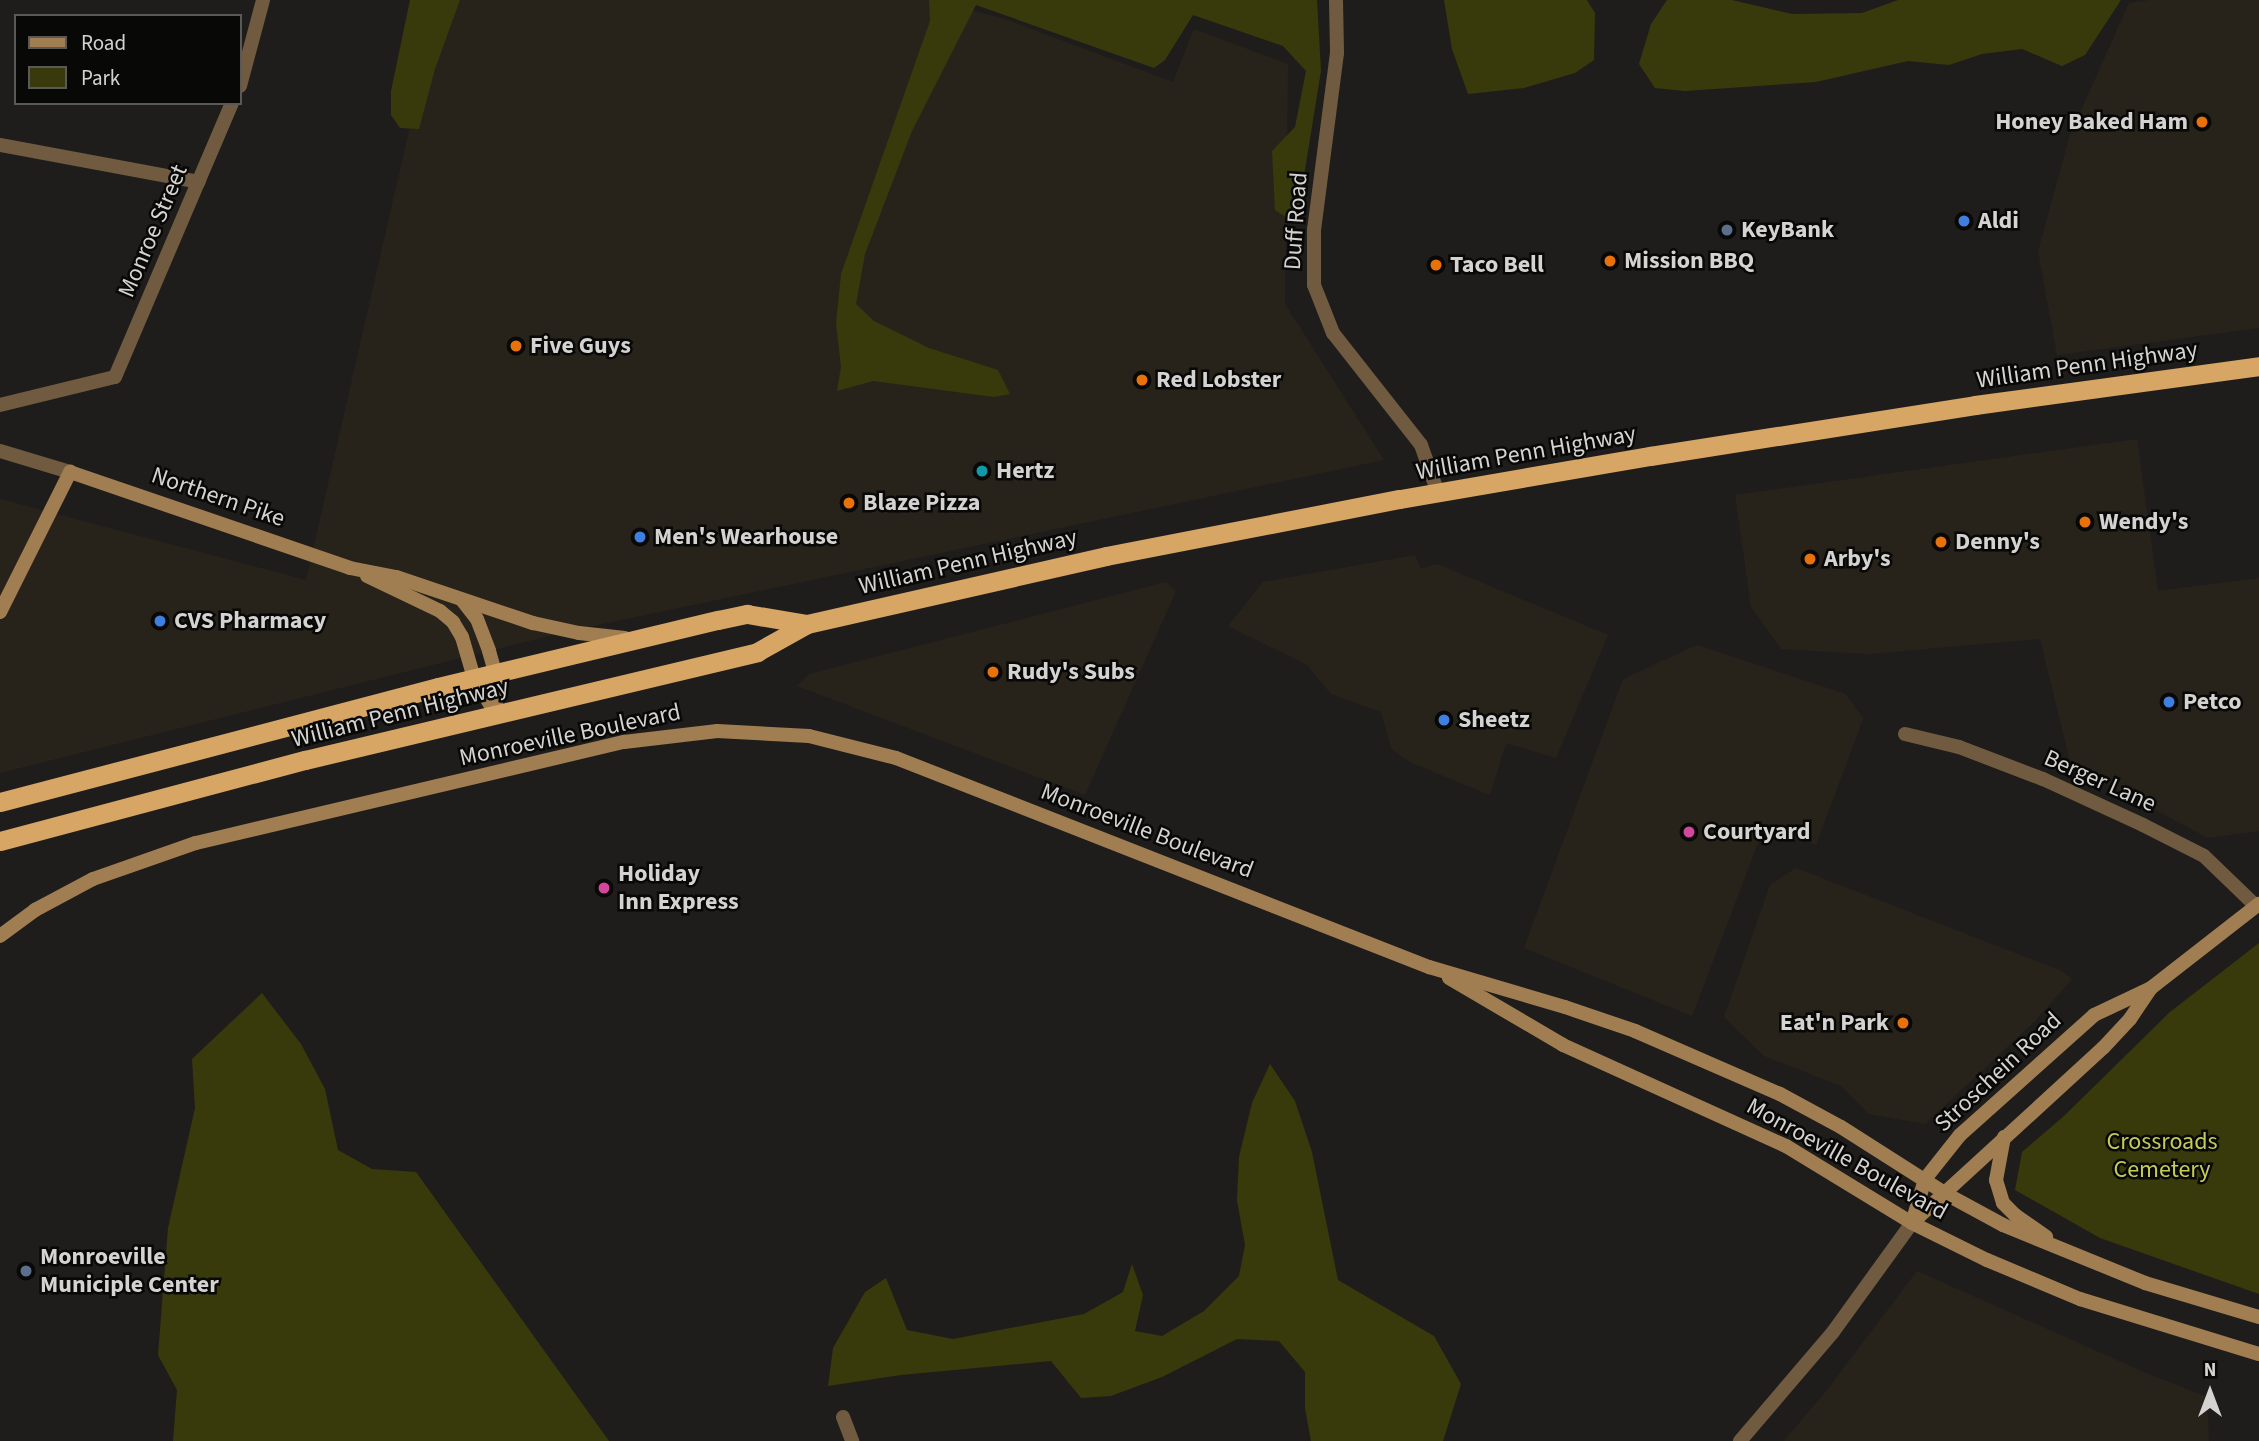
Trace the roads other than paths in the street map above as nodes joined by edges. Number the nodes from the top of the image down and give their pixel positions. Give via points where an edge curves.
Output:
1 (263, 0) edge
2 (1336, 0) edge
3 (242, 79) edge
4 (231, 105) edge
5 (0, 145) edge
6 (200, 182) junction
7 (2259, 366) edge
8 (0, 405) edge
9 (0, 451) edge
10 (70, 472) junction
11 (1438, 493) junction
12 (350, 568) junction
13 (461, 599) junction
14 (0, 611) edge
15 (807, 624) junction
16 (634, 639) junction
17 (495, 672) junction
18 (474, 678) junction
19 (496, 715) junction
20 (1905, 734) dead end
21 (0, 802) edge
22 (0, 841) edge
23 (2257, 905) edge
24 (0, 936) edge
25 (1429, 967) junction
26 (2151, 988) junction
27 (2004, 1137) junction
28 (1924, 1179) junction
29 (1946, 1194) junction
30 (1912, 1223) junction
31 (2076, 1258) junction
32 (2259, 1317) edge
33 (2259, 1354) edge
34 (843, 1417) dead end
35 (852, 1441) edge
36 (1740, 1441) edge

1 - 3 street
2 - 11 street, Duff Road via 1337,53 1314,229 1314,285 1333,333 1421,445
4 - 6 street, Monroe Street
5 - 6 street
6 - 8 street, Monroe Street via 115,377
7 - 11 highway, William Penn Highway via 1837,426
9 - 10 street, Northern Pike
10 - 12 main road, Northern Pike
10 - 14 main road
11 - 15 highway, William Penn Highway via 1145,548
12 - 13 main road, Northern Pike via 396,577
12 - 18 main road, Northern Pike via 447,616 458,629
13 - 16 main road, Northern Pike via 557,629
13 - 17 main road via 477,619
15 - 16 highway, William Penn Highway via 747,614
15 - 19 highway, William Penn Highway via 757,652
16 - 17 highway, William Penn Highway
17 - 18 highway, William Penn Highway
17 - 19 main road
18 - 19 main road, Northern Pike
18 - 21 highway, William Penn Highway
19 - 22 highway, William Penn Highway
20 - 23 street, Berger Lane via 1959,747 2043,779 2143,825 2204,856
23 - 26 main road, Stroschein Road
24 - 25 main road, Monroeville Boulevard via 35,910 93,879 197,843 624,743 686,733 748,731 809,736 897,758
25 - 28 main road, Monroeville Boulevard via 1576,1011 1715,1064 1841,1126
25 - 30 main road, Monroeville Boulevard via 1563,1045 1786,1146
26 - 27 main road, Stroschein Road via 2103,1048
26 - 28 main road, Stroschein Road via 2118,1001 2077,1030 1960,1135
27 - 29 main road, Stroschein Road
27 - 31 main road via 1996,1180 2003,1203
28 - 29 main road, Monroeville Boulevard
28 - 30 main road, Stroschein Road
29 - 30 main road, Stroschein Road
29 - 31 main road, Monroeville Boulevard
30 - 33 main road, Monroeville Boulevard via 2044,1285
30 - 36 street, Stroschein Road via 1833,1332
31 - 32 main road, Monroeville Boulevard
34 - 35 street

